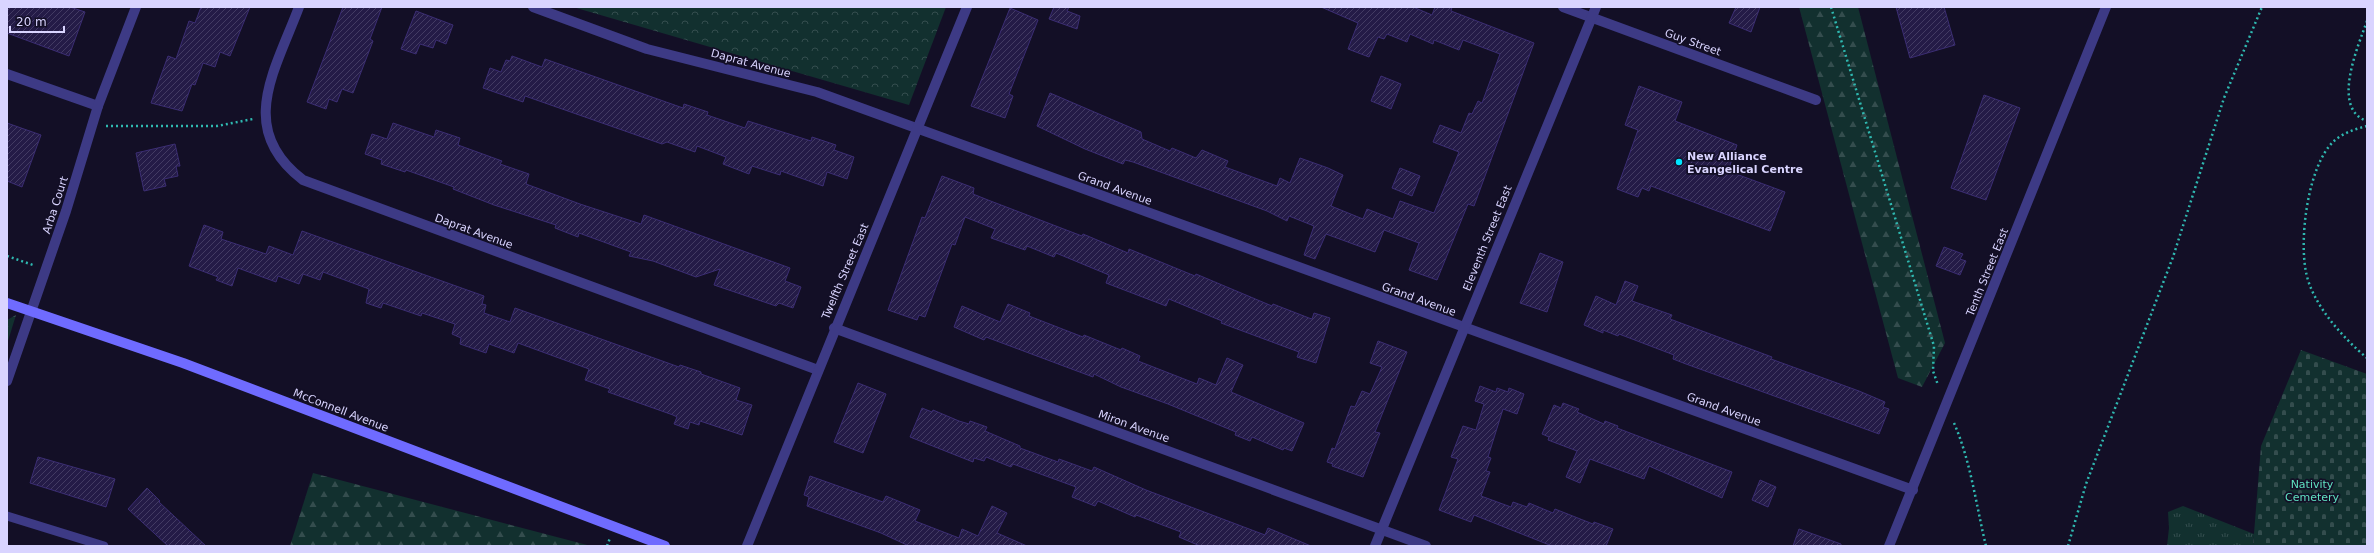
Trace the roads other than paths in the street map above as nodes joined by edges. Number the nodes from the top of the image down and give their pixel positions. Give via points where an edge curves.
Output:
1 (136, 7) edge
2 (298, 7) edge
3 (533, 7) edge
4 (967, 7) edge
5 (1563, 7) edge
6 (1596, 7) edge
7 (2106, 7) edge
8 (1591, 18) junction
9 (7, 74) edge
10 (1816, 100) dead end
11 (98, 106) junction
12 (918, 128) junction
13 (7, 303) edge
14 (30, 310) junction
15 (834, 328) junction
16 (1463, 328) junction
17 (818, 370) junction
18 (7, 381) edge
19 (1912, 490) junction
20 (7, 516) edge
21 (1382, 530) junction
22 (104, 546) edge
23 (665, 546) edge
24 (747, 546) edge
25 (1375, 546) edge
26 (1426, 546) edge
27 (1889, 546) edge

1 - 11 street, Arba Court
2 - 17 street, Daprat Avenue via 269,86 265,117 267,133 278,157 287,168 309,182
3 - 12 street, Daprat Avenue via 647,49 817,92
4 - 12 street, Twelfth Street East
5 - 8 street, Guy Street
6 - 8 street, Eleventh Street East
7 - 19 street, Tenth Street East
8 - 10 street, Guy Street
8 - 16 street, Eleventh Street East
9 - 11 street
11 - 14 street, Arba Court via 66,211
12 - 15 street, Twelfth Street East
12 - 16 street, Grand Avenue
13 - 14 main road, McConnell Avenue
14 - 18 street, Arba Court
14 - 23 main road, McConnell Avenue via 183,363
15 - 17 street, Twelfth Street East
15 - 21 street, Miron Avenue
16 - 19 street, Grand Avenue
16 - 21 street, Eleventh Street East
17 - 24 street, Twelfth Street East
19 - 27 street, Tenth Street East
20 - 22 lane
21 - 25 street, Eleventh Street East
21 - 26 street, Miron Avenue

